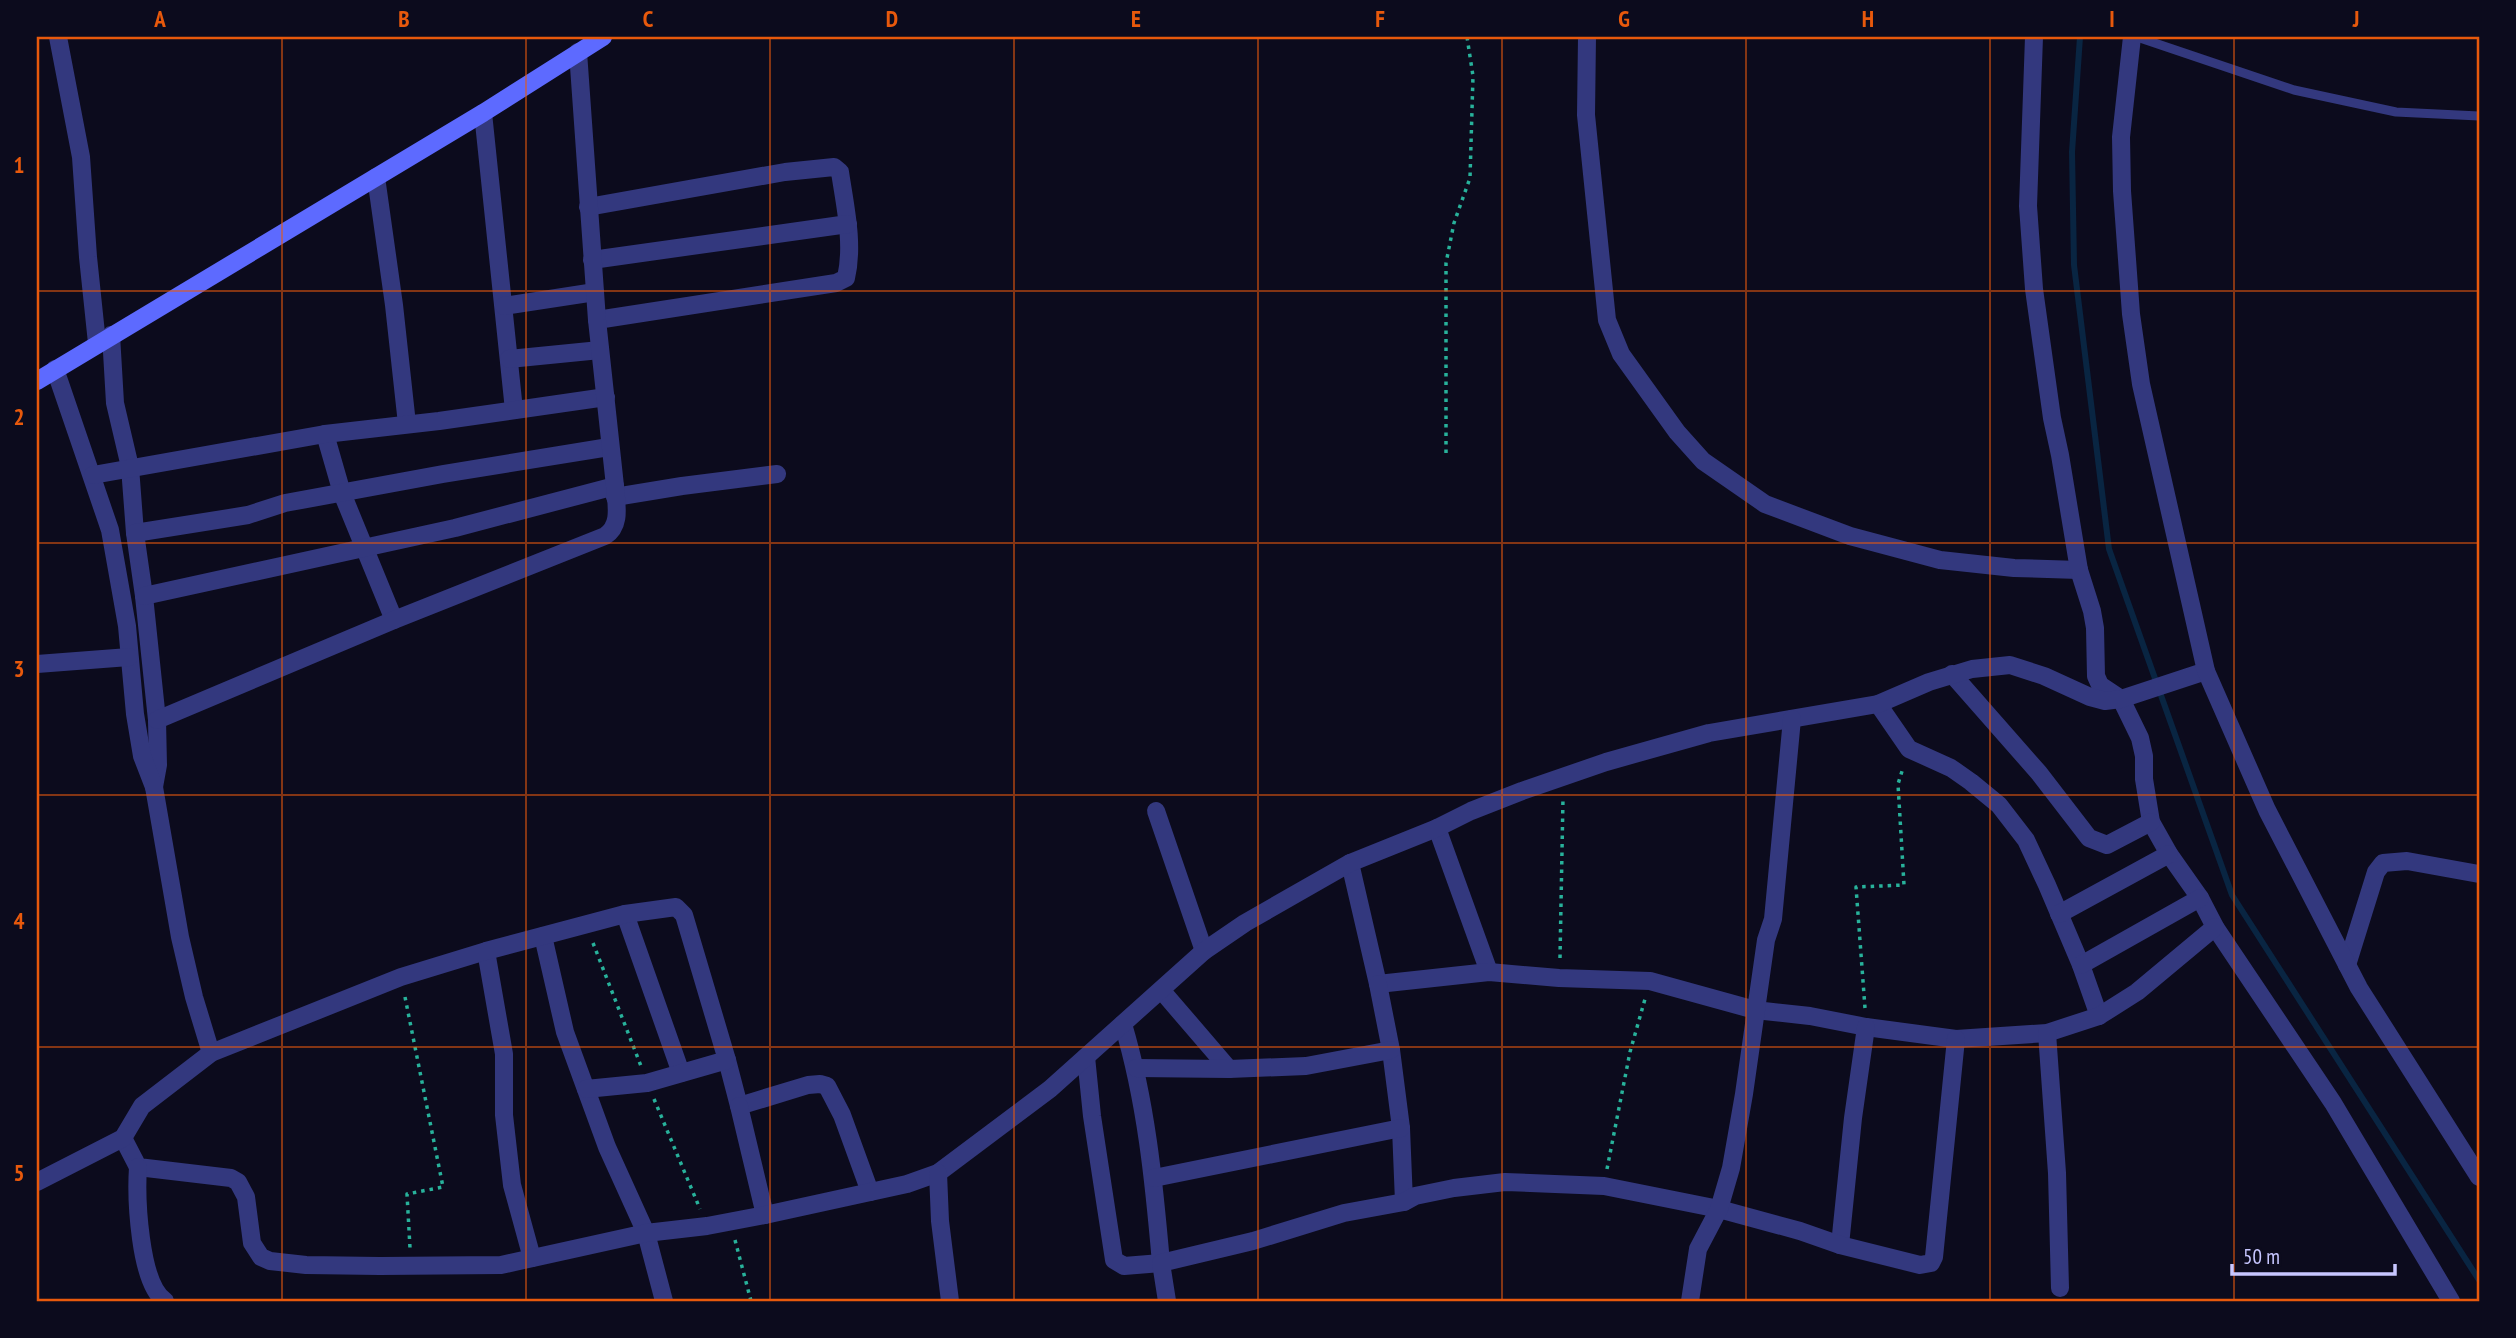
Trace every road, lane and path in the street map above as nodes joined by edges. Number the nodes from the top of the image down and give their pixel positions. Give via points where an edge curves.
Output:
1 (58, 37) edge
2 (603, 37) edge
3 (1467, 37) edge
4 (1587, 37) edge
5 (2034, 37) edge
6 (2132, 37) edge
7 (2137, 37) edge
8 (578, 52) junction
9 (483, 113) junction
10 (2479, 116) edge
11 (376, 177) junction
12 (588, 207) junction
13 (848, 224) junction
14 (592, 260) junction
15 (595, 292) junction
16 (503, 306) junction
17 (597, 320) junction
18 (104, 339) junction
19 (600, 350) junction
20 (509, 359) junction
21 (55, 369) junction
22 (37, 381) edge
23 (606, 397) junction
24 (514, 410) junction
25 (407, 424) junction
26 (325, 434) junction
27 (609, 447) junction
28 (1446, 453) dead end
29 (130, 467) junction
30 (777, 474) dead end
31 (93, 475) junction
32 (615, 491) junction
33 (342, 493) junction
34 (135, 533) junction
35 (366, 547) junction
36 (2079, 570) junction
37 (144, 596) junction
38 (394, 620) junction
39 (129, 657) junction
40 (37, 664) edge
41 (1952, 674) junction
42 (2199, 674) junction
43 (2129, 696) junction
44 (1878, 704) junction
45 (1792, 719) junction
46 (157, 720) junction
47 (1909, 749) junction
48 (1563, 778) junction
49 (154, 787) junction
50 (1156, 811) dead end
51 (2151, 822) junction
52 (1437, 828) junction
53 (2169, 853) junction
54 (1350, 863) junction
55 (2479, 874) edge
56 (2200, 898) junction
57 (625, 914) junction
58 (2059, 914) junction
59 (2215, 927) junction
60 (543, 936) junction
61 (486, 951) junction
62 (1204, 951) junction
63 (2081, 965) junction
64 (2347, 965) junction
65 (1489, 972) junction
66 (401, 977) junction
67 (1559, 978) junction
68 (1650, 981) junction
69 (1378, 984) junction
70 (1161, 991) junction
71 (1755, 1010) junction
72 (2099, 1016) junction
73 (1123, 1024) junction
74 (1866, 1027) junction
75 (2047, 1033) junction
76 (1956, 1038) junction
77 (1391, 1050) junction
78 (211, 1053) junction
79 (1086, 1057) junction
80 (727, 1060) junction
81 (1136, 1068) junction
82 (1229, 1069) junction
83 (681, 1073) junction
84 (586, 1089) junction
85 (739, 1106) junction
86 (1401, 1128) junction
87 (123, 1138) junction
88 (138, 1167) junction
89 (938, 1173) junction
90 (2479, 1177) edge
91 (1154, 1178) junction
92 (37, 1182) edge
93 (1604, 1186) junction
94 (870, 1192) junction
95 (1404, 1202) junction
96 (1719, 1209) junction
97 (765, 1215) junction
98 (731, 1221) junction
99 (646, 1233) junction
100 (1840, 1245) junction
101 (532, 1258) junction
102 (1161, 1262) junction
103 (411, 1264) junction
104 (2060, 1288) dead end
105 (165, 1301) edge
106 (664, 1301) edge
107 (751, 1301) edge
108 (950, 1301) edge
109 (1167, 1301) edge
110 (1690, 1301) edge
111 (2451, 1301) edge

1 - 18 street via 81,157
2 - 8 main road
3 - 28 path via 1473,76 1470,178 1446,263
4 - 36 street via 1586,115 1607,320 1621,354 1677,432 1703,460 1765,504 1850,536 1940,560
5 - 36 street via 2028,206 2034,289
6 - 42 street via 2122,137 2131,314
7 - 10 lane via 2294,90 2396,112
8 - 9 main road
8 - 12 street
9 - 11 main road
9 - 16 street
11 - 18 main road
11 - 25 street
12 - 13 street via 834,167 841,172
12 - 14 street
13 - 14 street
13 - 17 street via 846,278 836,284
14 - 15 street
15 - 16 street
15 - 17 street
16 - 20 street
17 - 19 street
18 - 21 main road
18 - 29 street
19 - 20 street
19 - 23 street
20 - 24 street
21 - 22 main road
21 - 31 street
23 - 24 street
23 - 27 street
24 - 25 street
25 - 26 street
26 - 29 street
26 - 33 street
27 - 32 street
27 - 33 street
29 - 31 street
29 - 34 street
30 - 32 street
31 - 39 street via 110,530
32 - 35 street
32 - 38 street via 617,525 612,532
33 - 34 street via 247,515
33 - 35 street
34 - 37 street
35 - 37 street
35 - 38 street
36 - 43 street via 2095,628 2096,676 2100,685
37 - 46 street
38 - 46 street
39 - 40 street
39 - 49 street via 142,757
41 - 43 street via 2010,665 2105,701
41 - 44 street
41 - 51 street via 2089,838 2107,845
42 - 43 street
42 - 64 street
43 - 51 street via 2144,756
44 - 45 street
44 - 47 street
45 - 48 street via 1709,733
45 - 71 street via 1773,919
46 - 49 street
47 - 58 street via 1951,768 1999,805 2025,840
47 - 74 path via 1898,783 1904,885 1856,887
48 - 52 street
48 - 67 path
49 - 78 street via 180,937
50 - 62 street
51 - 53 street
52 - 54 street
52 - 65 street
53 - 56 street
53 - 58 street
54 - 62 street
54 - 69 street
55 - 64 street via 2407,861 2383,863 2376,872
56 - 59 street
56 - 63 street
57 - 60 street
57 - 80 street via 668,906 681,911
57 - 83 street
58 - 63 street
59 - 72 street via 2137,992
59 - 111 street via 2333,1103
60 - 61 street
60 - 84 street via 565,1032
61 - 66 street
61 - 101 street via 504,1054 504,1115 512,1185
62 - 70 street
63 - 72 street
64 - 90 street
65 - 67 street
65 - 69 street
66 - 78 street
66 - 103 path via 443,1187 407,1194
67 - 68 street
68 - 71 street
68 - 93 path via 1630,1052
69 - 77 street
70 - 73 street
70 - 82 street
71 - 74 street
71 - 96 street via 1731,1168
72 - 75 street
73 - 79 street
73 - 81 street
74 - 76 street
74 - 100 street
75 - 76 street
75 - 104 street
76 - 100 street via 1933,1260 1920,1265
77 - 82 street via 1306,1066
77 - 86 street
78 - 87 street via 142,1107
79 - 89 street via 1051,1089
79 - 102 street via 1114,1260 1124,1266
80 - 83 street
80 - 85 street
81 - 82 street
81 - 91 street
83 - 84 street via 647,1083
84 - 99 street
85 - 94 street via 808,1085 827,1086
85 - 97 street
86 - 91 street
86 - 95 street
87 - 88 street
87 - 92 street
88 - 103 street via 238,1182 246,1197 251,1243 270,1261
88 - 105 street via 139,1229 151,1279
89 - 94 street
89 - 108 street
91 - 102 street
93 - 95 street via 1505,1182 1454,1188
93 - 96 street
94 - 97 street
95 - 102 street via 1344,1213 1253,1241
96 - 100 street
96 - 110 street via 1698,1249
97 - 98 street
98 - 99 street
98 - 107 path
99 - 101 street
99 - 106 street
101 - 103 street via 501,1265
102 - 109 street

